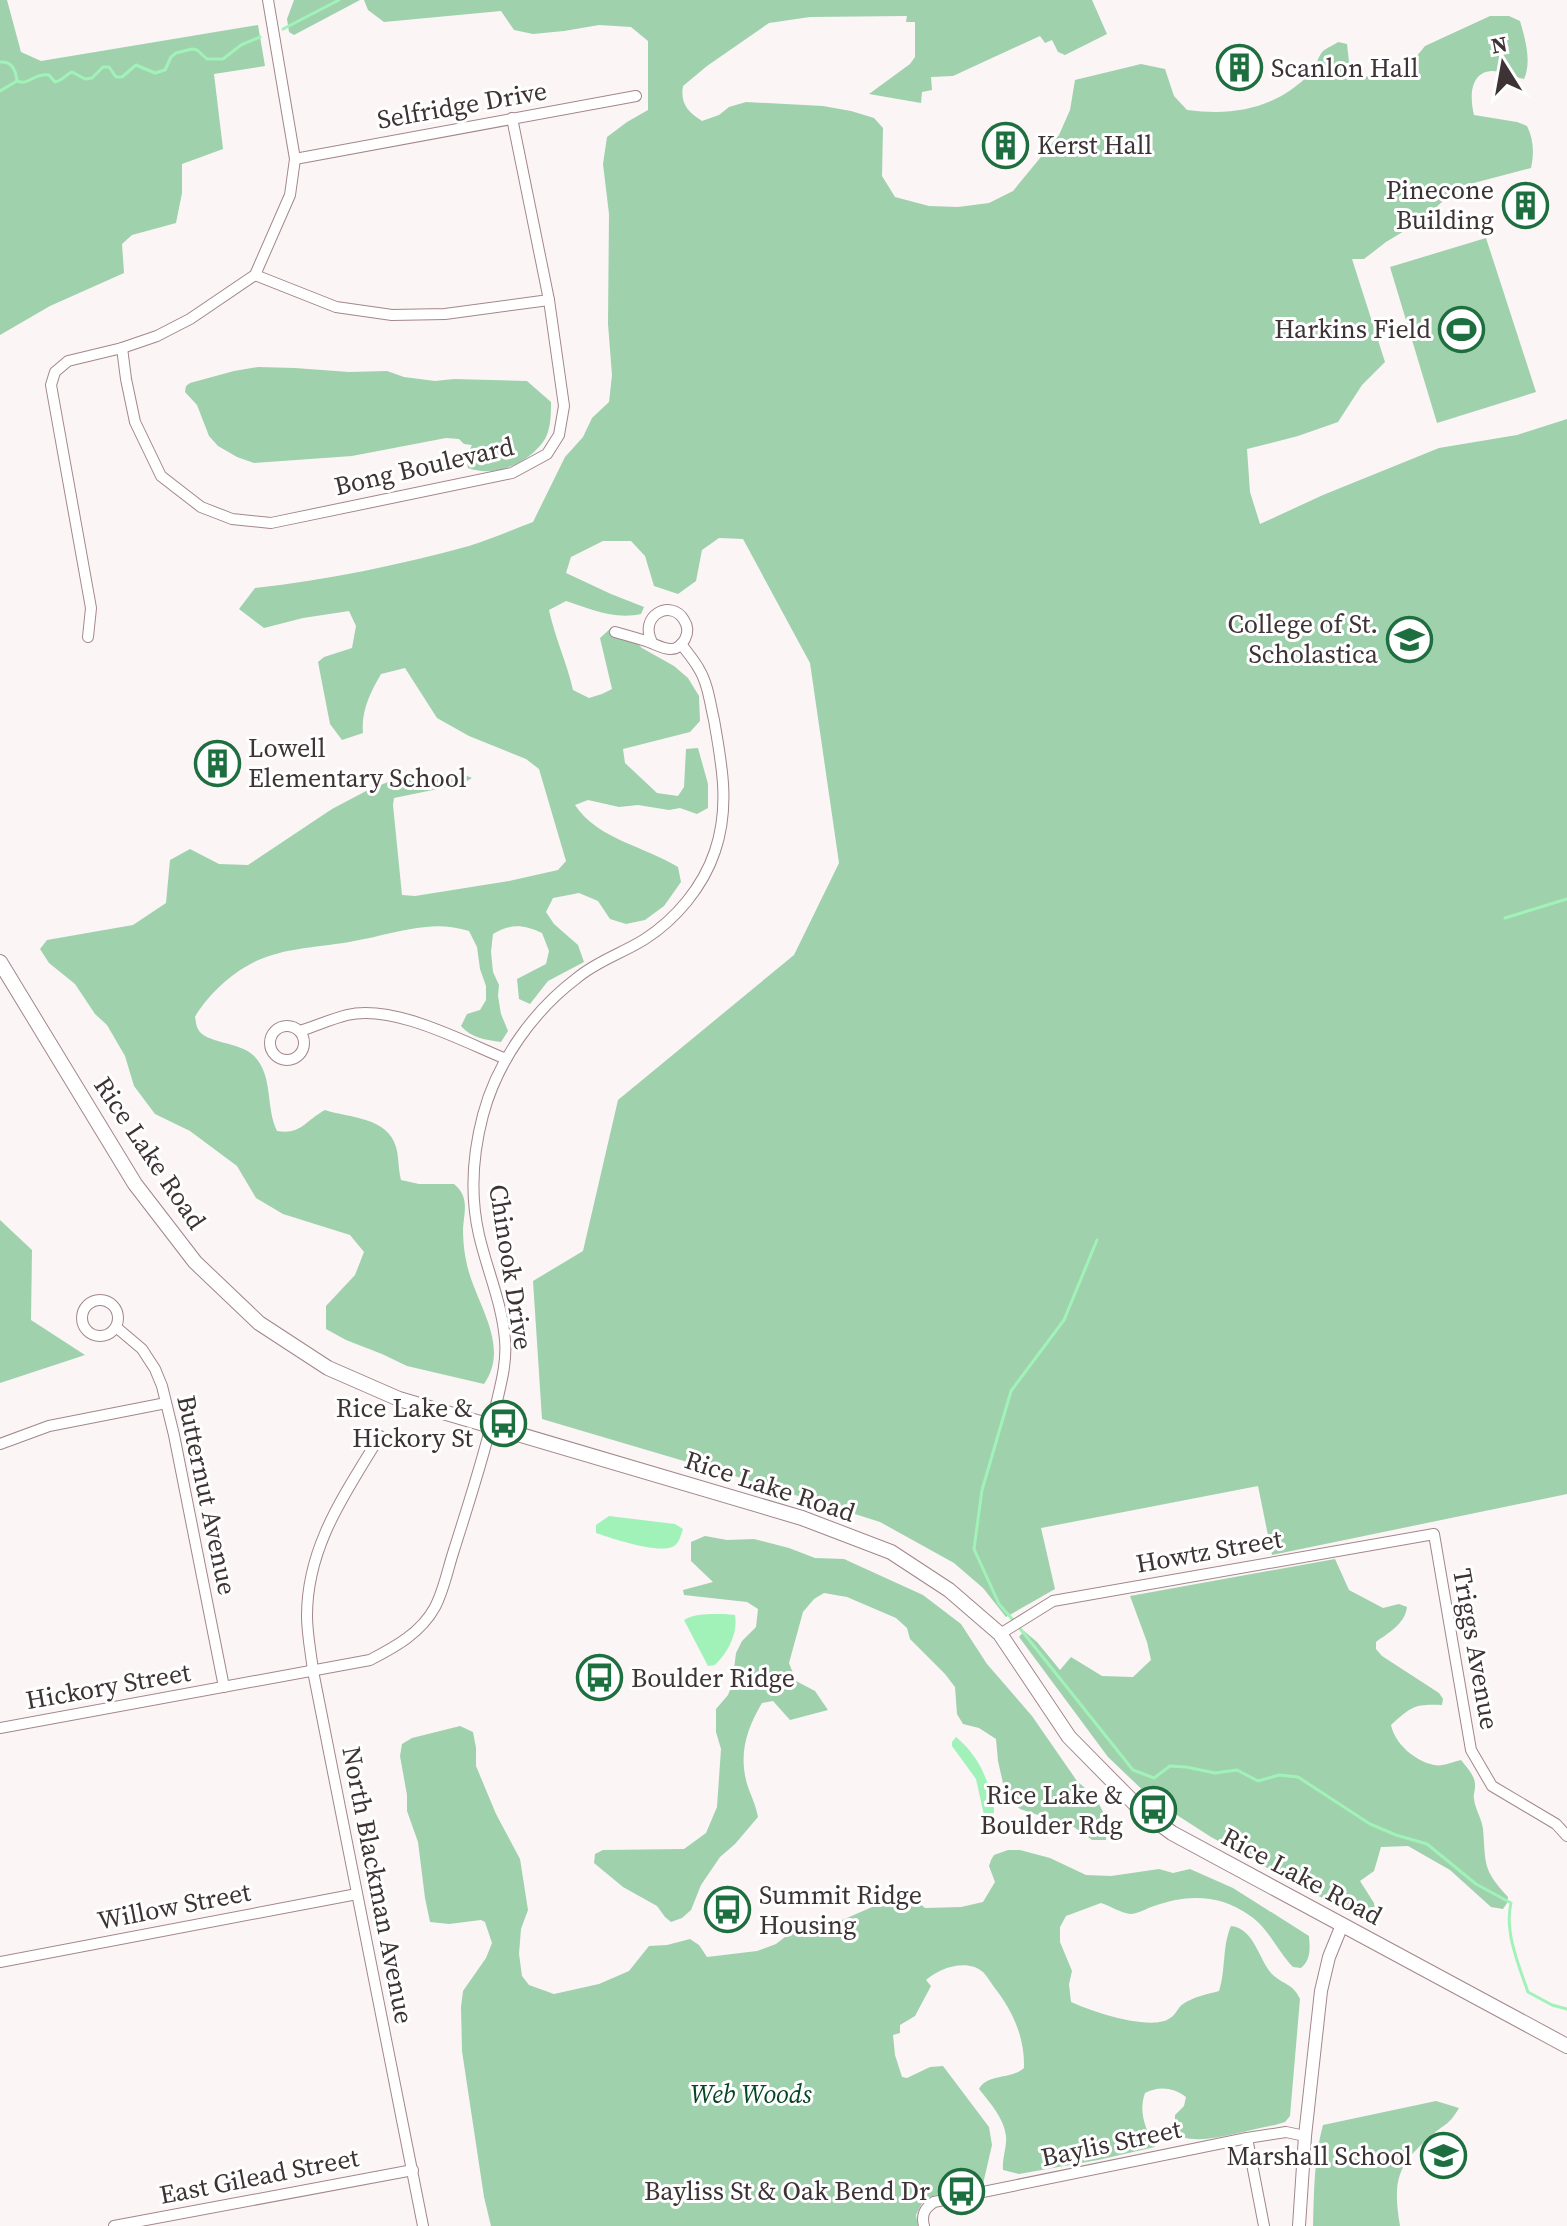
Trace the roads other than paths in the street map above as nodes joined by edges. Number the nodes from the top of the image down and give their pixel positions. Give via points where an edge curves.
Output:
1 (268, 0) edge
2 (636, 96) dead end
3 (512, 118) junction
4 (295, 159) junction
5 (255, 275) junction
6 (549, 300) junction
7 (122, 348) junction
8 (615, 632) dead end
9 (88, 637) dead end
10 (652, 642) junction
11 (681, 644) junction
12 (0, 962) edge
13 (300, 1031) dead end
14 (506, 1059) junction
15 (116, 1327) dead end
16 (166, 1403) junction
17 (491, 1428) junction
18 (380, 1436) dead end
19 (0, 1444) edge
20 (1434, 1534) joint
21 (1000, 1634) junction
22 (313, 1671) junction
23 (224, 1687) junction
24 (0, 1728) edge
25 (1567, 1836) edge
26 (357, 1894) junction
27 (1342, 1925) junction
28 (0, 1962) edge
29 (1567, 2046) edge
30 (1305, 2136) junction
31 (1247, 2138) junction
32 (413, 2170) junction
33 (114, 2226) edge
34 (423, 2226) edge
35 (924, 2226) edge
36 (1264, 2226) edge
37 (1299, 2226) edge

1 - 4 street
2 - 3 street, Selfridge Drive
3 - 4 street, Selfridge Drive
3 - 6 street, Bong Boulevard
4 - 5 street via 290,195
5 - 6 street via 336,307 392,315 445,314
5 - 7 street via 190,319
6 - 7 street, Bong Boulevard via 564,406 559,435 547,454 512,473 271,523 232,519 201,507 161,476 135,422
7 - 9 street via 68,361 55,372 51,385 91,608
8 - 10 street
10 - 11 street via 663,649
10 - 11 street, Chinook Drive via 652,618 669,610 681,615 687,626
11 - 14 street, Chinook Drive via 700,670 709,696 723,766 723,817 709,867 667,923 579,976 546,1006
12 - 17 main road, Rice Lake Road via 135,1184 195,1262 259,1323 328,1368 399,1399
13 - 14 street via 349,1014 381,1014 413,1021
14 - 17 street, Chinook Drive via 483,1113 475,1162 478,1231 500,1302 505,1342
15 - 16 street, Butternut Avenue via 149,1359
16 - 19 street via 49,1426
16 - 23 street, Butternut Avenue
17 - 21 main road, Rice Lake Road via 802,1518 891,1552 949,1590
17 - 22 street via 435,1606 394,1648 370,1660
18 - 22 street, North Blackman Avenue via 316,1551 307,1617
20 - 21 street, Howtz Street via 1053,1601
20 - 25 street, Triggs Avenue via 1471,1750 1492,1786
21 - 27 main road, Rice Lake Road via 1069,1737 1140,1809 1172,1833
22 - 23 street, Hickory Street
22 - 26 street, North Blackman Avenue
23 - 24 street, Hickory Street
26 - 28 street, Willow Street
26 - 32 street, North Blackman Avenue
27 - 29 main road, Rice Lake Road
27 - 30 street via 1321,1991
30 - 31 street, Baylis Street via 1286,2132
30 - 37 street
31 - 35 street, Baylis Street via 934,2202 923,2214
31 - 36 street
32 - 33 street, East Gilead Street
32 - 34 street, North Blackman Avenue

